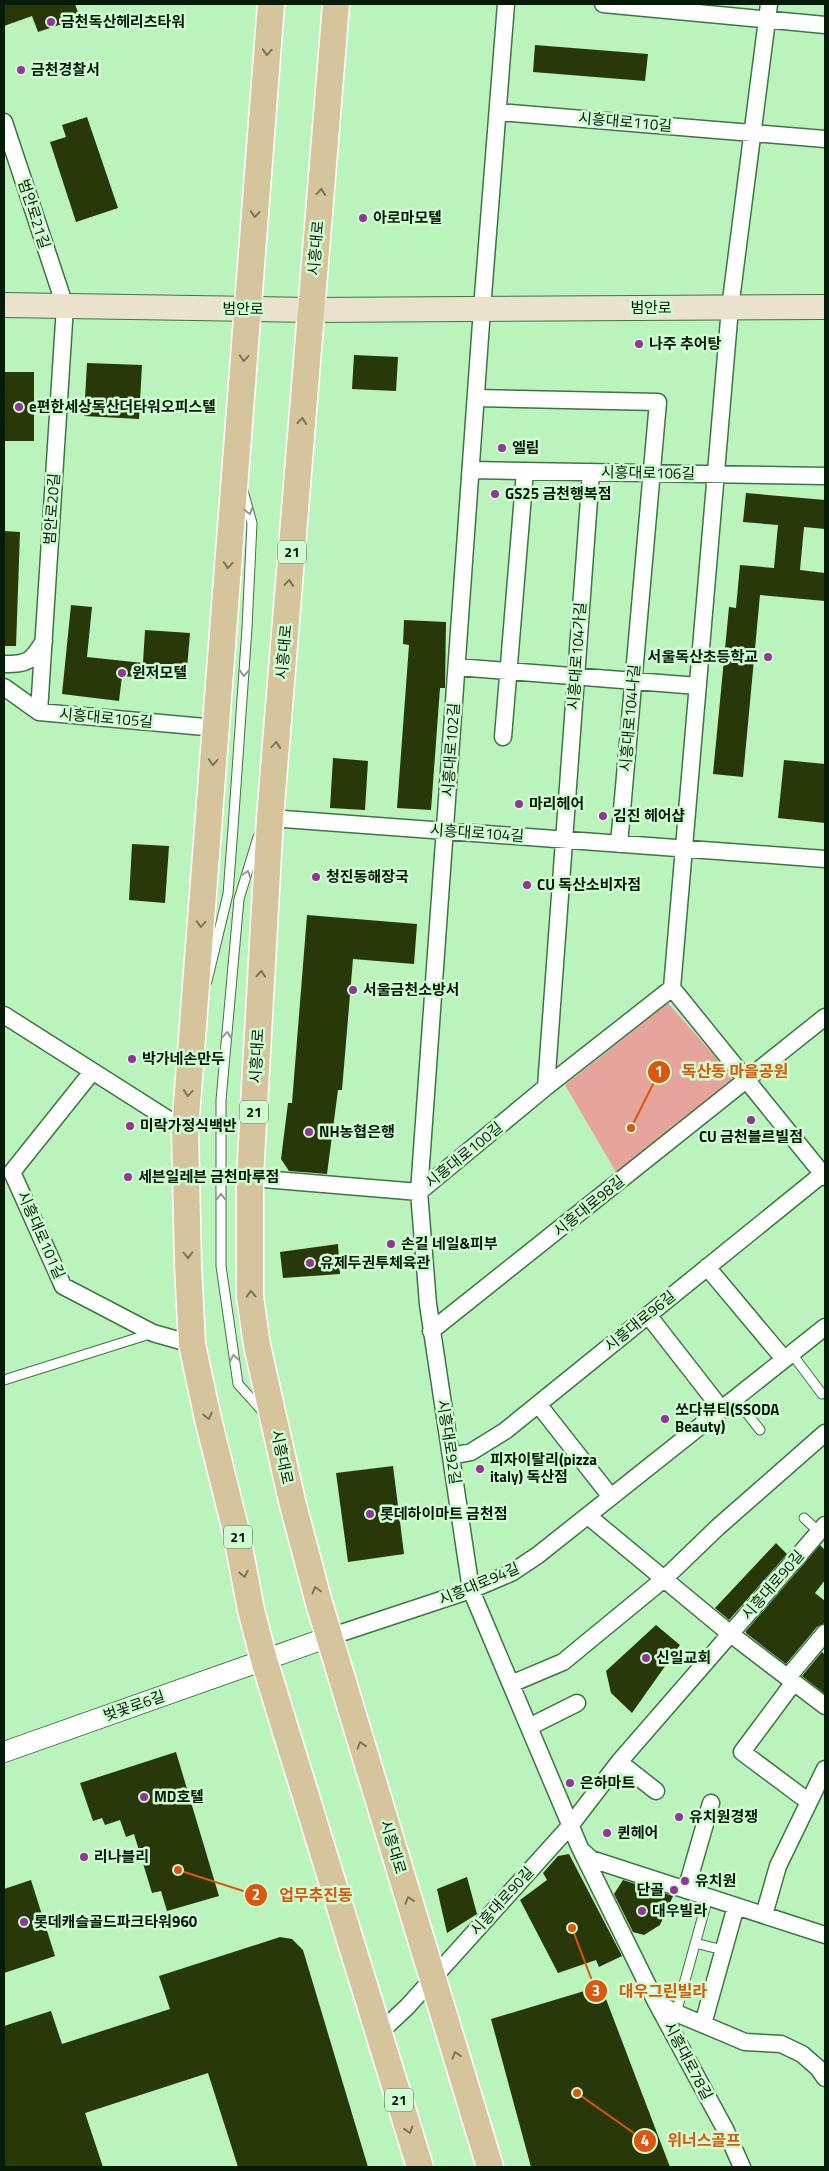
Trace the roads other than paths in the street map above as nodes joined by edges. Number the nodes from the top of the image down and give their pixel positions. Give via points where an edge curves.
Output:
1 (271, 4) edge
2 (506, 4) edge
3 (603, 4) edge
4 (331, 8) edge
5 (768, 12) edge
6 (825, 25) edge
7 (498, 112) junction
8 (4, 122) edge
9 (753, 133) junction
10 (825, 139) edge
11 (4, 305) edge
12 (65, 306) junction
13 (825, 307) edge
14 (730, 308) junction
15 (248, 309) junction
16 (482, 309) junction
17 (311, 310) junction
18 (476, 398) junction
19 (236, 464) junction
20 (471, 470) junction
21 (525, 471) junction
22 (591, 472) junction
23 (652, 473) junction
24 (716, 474) junction
25 (825, 476) edge
26 (44, 641) junction
27 (4, 664) edge
28 (457, 667) junction
29 (509, 671) junction
30 (576, 677) junction
31 (633, 681) junction
32 (698, 686) junction
33 (4, 687) edge
34 (39, 712) junction
35 (216, 728) junction
36 (503, 737) dead end
37 (271, 806) junction
38 (445, 831) junction
39 (563, 840) junction
40 (619, 844) junction
41 (684, 849) junction
42 (825, 860) edge
43 (672, 988) junction
44 (4, 1015) edge
45 (825, 1016) edge
46 (193, 1027) junction
47 (92, 1072) junction
48 (746, 1081) junction
49 (546, 1087) junction
50 (185, 1130) junction
51 (824, 1174) edge
52 (250, 1178) junction
53 (419, 1192) junction
54 (707, 1267) junction
55 (648, 1315) junction
56 (825, 1327) edge
57 (432, 1331) junction
58 (153, 1333) junction
59 (192, 1344) junction
60 (788, 1356) junction
61 (4, 1380) edge
62 (822, 1394) dead end
63 (736, 1398) junction
64 (538, 1404) junction
65 (722, 1410) junction
66 (276, 1428) junction
67 (760, 1430) dead end
68 (825, 1433) edge
69 (451, 1456) junction
70 (612, 1497) junction
71 (588, 1516) junction
72 (804, 1518) dead end
73 (821, 1535) edge
74 (664, 1579) junction
75 (471, 1590) junction
76 (825, 1633) edge
77 (731, 1634) junction
78 (329, 1637) junction
79 (264, 1660) junction
80 (791, 1680) junction
81 (511, 1684) junction
82 (578, 1703) dead end
83 (825, 1706) edge
84 (529, 1727) junction
85 (4, 1752) edge
86 (619, 1762) junction
87 (825, 1769) edge
88 (656, 1791) dead end
89 (809, 1802) junction
90 (711, 1803) dead end
91 (570, 1826) junction
92 (580, 1848) junction
93 (686, 1890) junction
94 (708, 1897) junction
95 (736, 1906) junction
96 (764, 1915) junction
97 (825, 1935) edge
98 (695, 1943) junction
99 (724, 1950) junction
100 (433, 1978) junction
101 (656, 2002) junction
102 (676, 2013) junction
103 (703, 2024) junction
104 (378, 2034) junction
105 (825, 2078) edge
106 (483, 2163) edge
107 (420, 2167) edge
108 (742, 2167) edge

1 -> 15 main road, 21
2 - 7 street
3 - 5 street
17 -> 4 main road, 시흥대로 / 21 via 332,56
5 - 6 street
5 - 9 street
7 - 9 street, 시흥대로110길
7 - 16 street
8 - 12 street, 범안로21길
9 - 10 street, 시흥대로110길
9 - 14 street
11 - 12 main road, 범안로
12 - 15 main road, 범안로
12 - 26 street, 범안로20길
13 - 14 main road, 범안로
14 - 16 main road, 범안로
14 - 24 street
15 - 17 main road, 범안로
15 -> 19 main road, 21
16 - 17 main road, 범안로
16 - 18 street, 시흥대로102길
37 -> 17 main road, 시흥대로 / 21
18 - 20 street, 시흥대로102길
18 - 23 street, 시흥대로104나길 via 658,402
19 -> 35 main road, 21
19 -> 46 lane via 252,523 228,894
20 - 21 street, 시흥대로106길
20 - 28 street, 시흥대로102길
21 - 22 street, 시흥대로106길
21 - 29 street
22 - 23 street, 시흥대로106길
22 - 30 street, 시흥대로104가길
23 - 24 street, 시흥대로106길
23 - 31 street, 시흥대로104나길
24 - 25 street, 시흥대로106길
24 - 32 street
26 - 27 street via 34,657 24,664
26 - 34 street, 범안로20길
28 - 29 street
28 - 38 street, 시흥대로102길
29 - 30 street
29 - 36 street
30 - 31 street
30 - 39 street, 시흥대로104가길
31 - 32 street
31 - 40 street, 시흥대로104나길
32 - 41 street
33 - 34 street, 시흥대로105길
34 - 35 street, 시흥대로105길
35 -> 46 main road, 21
37 - 38 street, 시흥대로104길
52 -> 37 main road, 시흥대로 / 21
66 -> 37 lane via 238,1384 221,1266 221,1100 238,899
38 - 39 street, 시흥대로104길
38 - 53 street, 시흥대로102길
39 - 40 street, 시흥대로104길
39 - 49 street
40 - 41 street, 시흥대로104길
41 - 42 street, 시흥대로104길
41 - 43 street
43 - 48 street
43 - 49 street, 시흥대로100길
44 - 47 street
45 - 48 street, 시흥대로98길
46 -> 50 main road, 21
47 - 50 street
47 - 58 street, 시흥대로101길 via 12,1172 63,1286
48 - 51 street, 시흥대로96길
48 - 57 street, 시흥대로98길
49 - 53 street, 시흥대로100길
50 -> 59 main road, 21
51 - 54 street, 시흥대로96길
52 - 53 street, 시흥대로100길
66 -> 52 main road, 시흥대로 / 21 via 257,1346 250,1297
53 - 57 street, 시흥대로92길
54 - 55 street, 시흥대로96길
54 - 60 street
55 - 64 street, 시흥대로96길
55 - 65 street
56 - 60 street, 시흥대로94길
57 - 69 street, 시흥대로92길
58 - 59 street, 시흥대로101길
58 - 61 lane
59 -> 79 main road, 21
60 - 62 lane
60 - 63 street, 시흥대로94길
63 - 65 street, 시흥대로94길
63 - 67 lane
64 - 69 street, 시흥대로96길 via 505,1431 471,1452
64 - 70 street
65 - 70 street, 시흥대로94길
78 -> 66 main road, 시흥대로 / 21
68 - 74 street
69 - 75 street, 시흥대로92길
70 - 71 street, 시흥대로94길
71 - 74 street, 시흥대로90길
71 - 75 street, 시흥대로94길 via 511,1573
72 - 73 lane, 시흥대로90길
73 - 77 street, 시흥대로90길
74 - 77 street, 시흥대로90길
74 - 81 street via 563,1662
75 - 78 street, 시흥대로94길
75 - 81 street, 시흥대로92길
76 - 80 street
77 - 80 street, 시흥대로90길
77 - 86 street, 시흥대로90길
78 - 79 street, 벚꽃로6길
100 -> 78 main road, 시흥대로 / 21
79 - 85 street, 벚꽃로6길
79 - 104 main road, 21
80 - 83 street, 시흥대로90길
80 - 89 street via 742,1752
81 - 84 street, 시흥대로92길
82 - 84 street
84 - 91 street, 시흥대로92길
86 - 88 street
86 - 91 street, 시흥대로90길
87 - 89 street
89 - 96 street via 778,1866
90 - 93 street
91 - 92 street, 시흥대로92길
91 - 100 street, 시흥대로90길
92 - 93 street via 591,1859
92 - 101 street, 시흥대로78길
93 - 94 street
94 - 95 street
94 - 98 lane
95 - 96 street
95 - 99 street
96 - 97 street
98 - 99 lane
98 - 102 lane
99 - 103 street
100 - 104 street, 시흥대로90길
106 -> 100 main road, 시흥대로 / 21 via 471,2102
101 - 102 street
101 - 108 street, 시흥대로78길
102 - 103 street
103 - 105 street via 745,2042 781,2044 802,2054
104 -> 107 main road, 21

